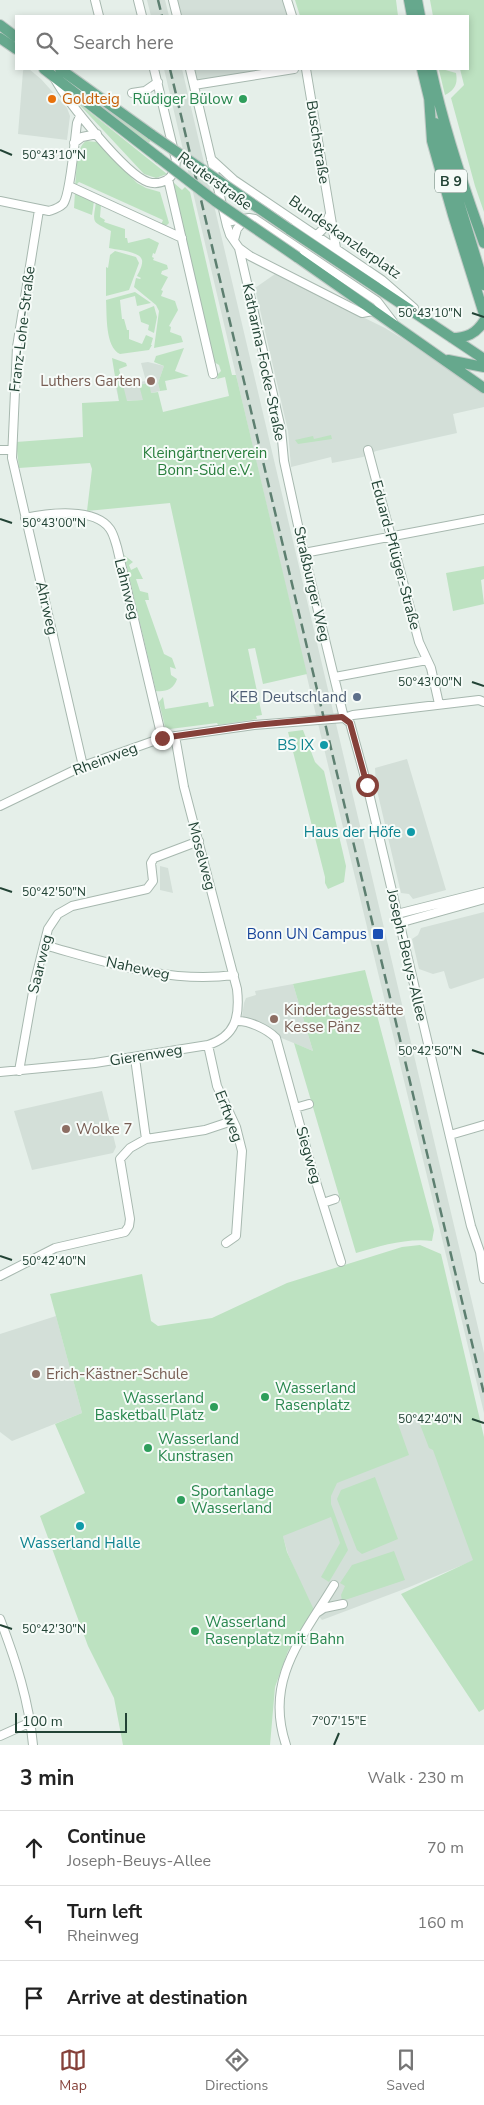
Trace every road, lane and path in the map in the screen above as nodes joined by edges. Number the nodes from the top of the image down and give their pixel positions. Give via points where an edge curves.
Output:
1 (95, 0) edge
2 (138, 0) edge
3 (173, 0) edge
4 (287, 0) edge
5 (409, 0) edge
6 (417, 0) edge
7 (99, 15) edge
8 (142, 15) edge
9 (177, 15) edge
10 (292, 15) edge
11 (412, 15) edge
12 (420, 15) edge
13 (0, 25) edge
14 (0, 29) edge
15 (14, 35) edge
16 (0, 38) edge
17 (15, 48) edge
18 (58, 70) edge
19 (154, 70) edge
20 (190, 70) edge
21 (289, 70) edge
22 (306, 70) edge
23 (422, 70) edge
24 (431, 70) edge
25 (158, 82) junction
26 (194, 88) junction
27 (132, 93) dead end
28 (428, 96) junction
29 (80, 116) junction
30 (96, 134) junction
31 (74, 143) junction
32 (211, 159) junction
33 (168, 179) junction
34 (234, 180) junction
35 (217, 185) junction
36 (69, 186) junction
37 (0, 201) edge
38 (39, 210) junction
39 (330, 214) junction
40 (245, 219) junction
41 (226, 222) junction
42 (317, 235) junction
43 (182, 238) junction
44 (234, 240) junction
45 (484, 243) edge
46 (239, 248) junction
47 (336, 248) junction
48 (257, 260) junction
49 (245, 273) junction
50 (484, 285) edge
51 (388, 295) joint
52 (373, 311) junction
53 (484, 314) edge
54 (424, 319) junction
55 (484, 322) edge
56 (398, 328) junction
57 (452, 338) junction
58 (442, 359) junction
59 (484, 359) edge
60 (471, 366) junction
61 (484, 367) edge
62 (213, 374) dead end
63 (484, 374) edge
64 (484, 388) edge
65 (0, 450) edge
66 (11, 450) junction
67 (368, 450) dead end
68 (282, 451) joint
69 (25, 518) junction
70 (484, 519) edge
71 (392, 537) junction
72 (304, 552) junction
73 (427, 660) junction
74 (335, 677) junction
75 (484, 702) edge
76 (439, 704) junction
77 (344, 718) junction
78 (175, 736) junction
79 (162, 738) junction
80 (83, 766) junction
81 (0, 806) edge
82 (198, 841) junction
83 (484, 892) edge
84 (484, 899) edge
85 (397, 914) junction
86 (399, 922) junction
87 (44, 945) junction
88 (234, 975) junction
89 (236, 1021) junction
90 (208, 1045) junction
91 (135, 1058) junction
92 (19, 1071) junction
93 (0, 1072) edge
94 (309, 1104) dead end
95 (295, 1108) junction
96 (232, 1121) junction
97 (484, 1125) edge
98 (450, 1135) junction
99 (146, 1139) junction
100 (335, 1199) dead end
101 (323, 1203) junction
102 (226, 1243) dead end
103 (482, 1251) edge
104 (341, 1262) dead end
105 (0, 1276) edge
106 (484, 1280) edge
107 (334, 1584) dead end
108 (343, 1604) dead end
109 (317, 1613) junction
110 (0, 1619) edge
111 (31, 1722) junction
112 (0, 1736) edge
113 (33, 1745) edge
114 (286, 1745) edge

1 - 7 street
2 - 8 street
3 - 9 street
4 - 10 street
5 - 11 main road
6 - 12 main road
13 - 15 main road
14 - 15 main road
16 - 17 main road
18 - 29 street via 61,90
18 - 51 main road, Reuterstraße, bridge
18 - 52 main road, Reuterstraße, bridge via 159,158 215,201
19 - 25 street
20 - 26 street
21 - 26 street
22 - 39 street, Buschstraße
23 - 28 main road, B 9
24 - 45 main road, B 9 via 444,126
25 - 27 street via 145,91
25 - 33 street via 176,160 176,168
26 - 32 street
28 - 50 main road, B 9
28 - 53 main road via 432,141
29 - 30 street
29 - 31 street
30 - 31 street via 82,137
30 - 33 street via 140,177 154,183
31 - 36 street
32 - 34 street, Bundeskanzlerplatz
32 - 35 street
33 - 43 street
34 - 35 street via 224,179
34 - 42 street, Bundeskanzlerplatz
35 - 41 street
36 - 38 street via 63,204 57,209
36 - 43 street
37 - 38 street
38 - 66 street, Franz-Lohe-Straße via 17,347
39 - 42 street via 326,226
39 - 47 street, Buschstraße
40 - 41 street
40 - 44 street
40 - 56 street via 255,219 377,301
41 - 44 street
42 - 47 street, Bundeskanzlerplatz
43 - 62 street
44 - 46 street
46 - 48 street
46 - 49 street, Katharina-Focke-Straße
47 - 54 street, Bundeskanzlerplatz via 391,287
48 - 49 street, Katharina-Focke-Straße
48 - 52 street via 362,313
49 - 68 street, Katharina-Focke-Straße via 281,429
51 - 54 main road, Bundeskanzlerplatz
52 - 56 main road
54 - 57 main road, Bundeskanzlerplatz
55 - 57 main road via 474,333
56 - 58 main road
57 - 59 main road, Bundeskanzlerplatz
58 - 60 main road
58 - 64 main road
60 - 61 main road
60 - 63 main road
65 - 66 street
66 - 69 street, Ahrweg
67 - 71 street, Eduard-Pflüger-Straße
68 - 72 street, Straßburger Weg
69 - 79 street, Lahnweg via 84,515 102,521 111,530
69 - 80 street, Ahrweg
70 - 71 street
71 - 72 street
71 - 73 street, Eduard-Pflüger-Straße via 419,642
72 - 74 street, Straßburger Weg
73 - 74 street
73 - 76 street, Eduard-Pflüger-Straße
74 - 77 street, Straßburger Weg
75 - 76 street, Rheinweg
76 - 77 street, Rheinweg
77 - 78 street, Rheinweg via 254,725
77 - 85 street, Joseph-Beuys-Allee via 350,723 365,776
78 - 79 street, Rheinweg
78 - 82 street, Moselweg
79 - 80 street, Rheinweg
80 - 81 street, Rheinweg
82 - 87 street, Saarweg via 154,858 151,863 153,881 147,890 61,911 51,922
82 - 88 street, Moselweg
83 - 85 street
84 - 86 street
85 - 86 street, Joseph-Beuys-Allee
86 - 98 street, Joseph-Beuys-Allee
87 - 88 street, Naheweg via 159,974
87 - 92 street, Saarweg
88 - 89 street via 238,998
89 - 90 street, Gierenweg via 228,1035
89 - 95 street, Siegweg via 242,1020 271,1032 276,1038
90 - 91 street, Gierenweg
90 - 96 street, Erftweg via 217,1086
91 - 92 street, Gierenweg
91 - 99 street
92 - 93 street, Gierenweg
94 - 95 street, Siegweg
95 - 101 street, Siegweg
96 - 99 street via 205,1130
96 - 102 street, Erftweg via 242,1160 236,1236
97 - 98 street
98 - 103 street, Joseph-Beuys-Allee via 471,1226
99 - 105 street via 134,1145 120,1159 130,1219 125,1232 55,1248
100 - 101 street, Siegweg
101 - 104 street, Siegweg
103 - 106 street, Joseph-Beuys-Allee
107 - 109 street
108 - 109 street
109 - 114 street via 286,1666 279,1692 279,1713
110 - 111 street via 21,1678
111 - 112 street
111 - 113 street

